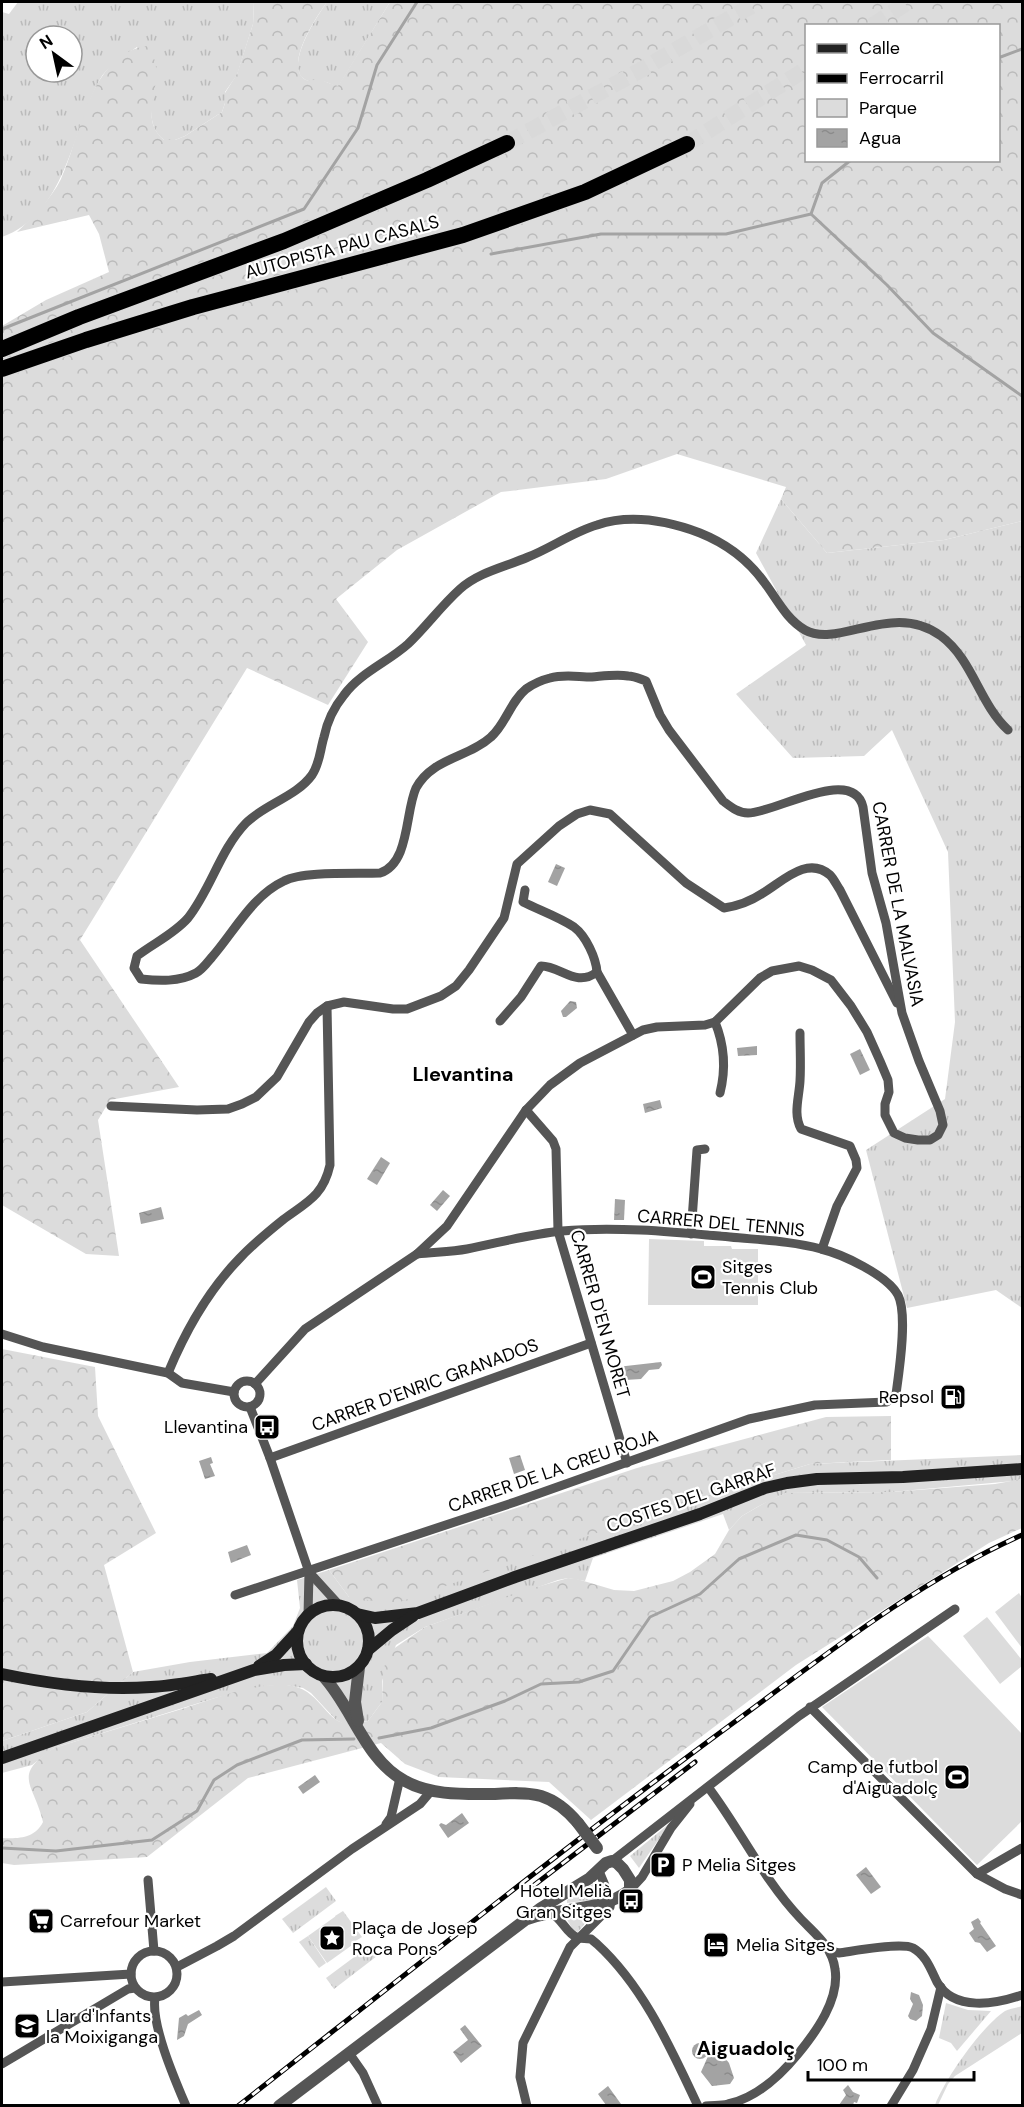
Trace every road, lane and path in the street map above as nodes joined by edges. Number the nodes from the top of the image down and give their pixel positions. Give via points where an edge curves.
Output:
1 (507, 143) tunnel mouth
2 (687, 144) tunnel mouth
3 (2, 349) edge
4 (2, 369) edge
5 (1008, 730) dead end
6 (525, 890) dead end
7 (597, 972) junction
8 (327, 1006) junction
9 (902, 1013) junction
10 (500, 1021) dead end
11 (715, 1022) junction
12 (800, 1033) dead end
13 (633, 1035) junction
14 (720, 1094) dead end
15 (111, 1106) dead end
16 (526, 1110) junction
17 (705, 1149) dead end
18 (558, 1231) junction
19 (691, 1234) junction
20 (822, 1249) junction
21 (417, 1254) junction
22 (2, 1334) edge
23 (591, 1342) junction
24 (168, 1373) junction
25 (255, 1384) junction
26 (234, 1392) junction
27 (887, 1402) joint
28 (250, 1407) junction
29 (270, 1458) junction
30 (627, 1463) junction
31 (1023, 1469) edge
32 (309, 1572) junction
33 (236, 1595) dead end
34 (340, 1606) junction
35 (956, 1610) dead end
36 (418, 1613) junction
37 (357, 1614) junction
38 (308, 1616) junction
39 (298, 1631) junction
40 (368, 1650) junction
41 (306, 1664) junction
42 (359, 1667) junction
43 (249, 1671) junction
44 (2, 1674) edge
45 (323, 1676) junction
46 (810, 1707) junction
47 (359, 1728) junction
48 (2, 1758) edge
49 (399, 1778) junction
50 (704, 1790) junction
51 (431, 1791) junction
52 (384, 1826) junction
53 (1023, 1848) edge
54 (606, 1865) junction
55 (977, 1874) junction
56 (148, 1880) dead end
57 (630, 1890) junction
58 (1023, 1895) edge
59 (610, 1900) junction
60 (549, 1912) junction
61 (527, 1919) junction
62 (578, 1938) junction
63 (154, 1951) junction
64 (830, 1951) junction
65 (177, 1967) junction
66 (131, 1974) junction
67 (2, 1982) edge
68 (941, 1987) junction
69 (135, 1988) junction
70 (1023, 1995) edge
71 (155, 1998) junction
72 (349, 2053) junction
73 (2, 2064) edge
74 (186, 2106) edge
75 (279, 2106) edge
76 (378, 2106) edge
77 (527, 2106) edge
78 (698, 2106) edge
79 (706, 2106) edge
80 (891, 2106) edge

1 - 3 highway, AUTOPISTA PAU CASALS via 284,241
2 - 4 highway, AUTOPISTA PAU CASALS via 585,192 463,235 193,307
5 - 9 street, CARRER DE LA MALVASIA via 988,708 958,652 932,630 900,622 827,635 808,632 787,615 757,573 717,540 654,521 621,520 594,525 541,552 471,580 410,642 352,685 336,707 324,735 320,759 309,778 245,824 190,915 134,962 141,979 186,978 198,972 258,899 285,879 387,871 400,849 416,789 425,776 436,766 491,737 525,690 552,677 627,675 646,681 669,730 723,801 738,811 765,810 825,791 855,792 863,807 872,873 886,922
6 - 7 street via 523,902 575,928 588,945
7 - 10 street via 581,979 541,966
7 - 13 street
8 - 9 street via 344,1002 407,1009 425,1004 456,986 504,918 517,864 559,826 590,810 610,814 686,883 724,908 762,894 803,868 829,874
8 - 15 street via 309,1022 277,1077 249,1101 228,1109
8 - 24 street via 330,1165 325,1184 310,1201 238,1259 196,1315
9 - 11 street, CARRER DE LA MALVASIA via 940,1111 943,1125 930,1140 905,1138 894,1132 885,1115 888,1080 867,1032 831,980 799,966 772,971
11 - 13 street via 657,1027
11 - 14 street via 722,1039
12 - 20 street via 798,1123 801,1129 850,1146 857,1168 837,1206
13 - 16 street via 580,1063 550,1085
16 - 18 street, CARRER D'EN MORET via 556,1149
16 - 21 street via 447,1226
17 - 19 street via 697,1150
18 - 19 street, CARRER DEL TENNIS
18 - 21 street, CARRER DEL TENNIS via 464,1250
18 - 23 street, CARRER D'EN MORET
19 - 20 street, CARRER DEL TENNIS
20 - 27 street, CARRER DEL TENNIS via 875,1273 890,1283 899,1297 902,1315 898,1377 896,1394
21 - 25 street via 305,1329
22 - 24 street via 43,1347
23 - 29 street, CARRER D'ENRIC GRANADOS
23 - 30 street, CARRER D'EN MORET
24 - 26 street via 182,1383
25 - 26 street via 242,1382
25 - 28 street via 259,1399
26 - 28 street via 239,1405
27 - 30 street, CARRER DE LA CREU ROJA via 815,1405 749,1419
28 - 29 street
29 - 32 street
30 - 32 street, CARRER DE LA CREU ROJA
31 - 36 main road, COSTES DEL GARRAF via 817,1479 765,1488
32 - 33 street, CARRER DE LA CREU ROJA
32 - 34 street
32 - 38 street
34 - 37 main road
34 - 38 main road via 326,1605
35 - 46 street
36 - 37 main road via 375,1618
36 - 40 main road
37 - 40 main road via 369,1635
38 - 39 main road
39 - 41 main road via 298,1648
39 - 43 main road via 276,1655
40 - 42 main road
41 - 43 main road
41 - 45 main road
42 - 45 main road via 341,1676
42 - 47 street via 355,1702
43 - 44 main road via 151,1688 53,1684
43 - 48 main road
45 - 47 street
46 - 50 street
46 - 55 street
47 - 49 street via 374,1753
49 - 51 street
49 - 52 street
50 - 54 street
50 - 57 street via 671,1828
50 - 64 street via 721,1805 769,1878
51 - 52 street via 420,1804
51 - 54 street, bridge via 542,1796 564,1808 578,1823
52 - 65 street via 234,1936
53 - 55 street
54 - 57 street via 617,1863 628,1876
54 - 59 street
54 - 61 street
55 - 58 street
56 - 63 street
57 - 59 street
59 - 60 street
59 - 62 street via 607,1911
60 - 61 street
60 - 62 street
61 - 72 street
62 - 77 street via 523,2043 520,2077
62 - 78 street via 597,1944 633,1985 670,2047
63 - 65 street via 170,1957
63 - 66 street via 136,1960
64 - 68 street via 908,1947 922,1956
64 - 79 street via 835,1988 817,2032 786,2068 750,2096
65 - 71 street via 172,1988
66 - 67 street
66 - 69 street
68 - 70 street via 949,1995 976,2003
68 - 80 street via 931,2029
69 - 71 street via 144,1996
69 - 73 street
71 - 74 street via 158,2029
72 - 75 street
72 - 76 street

